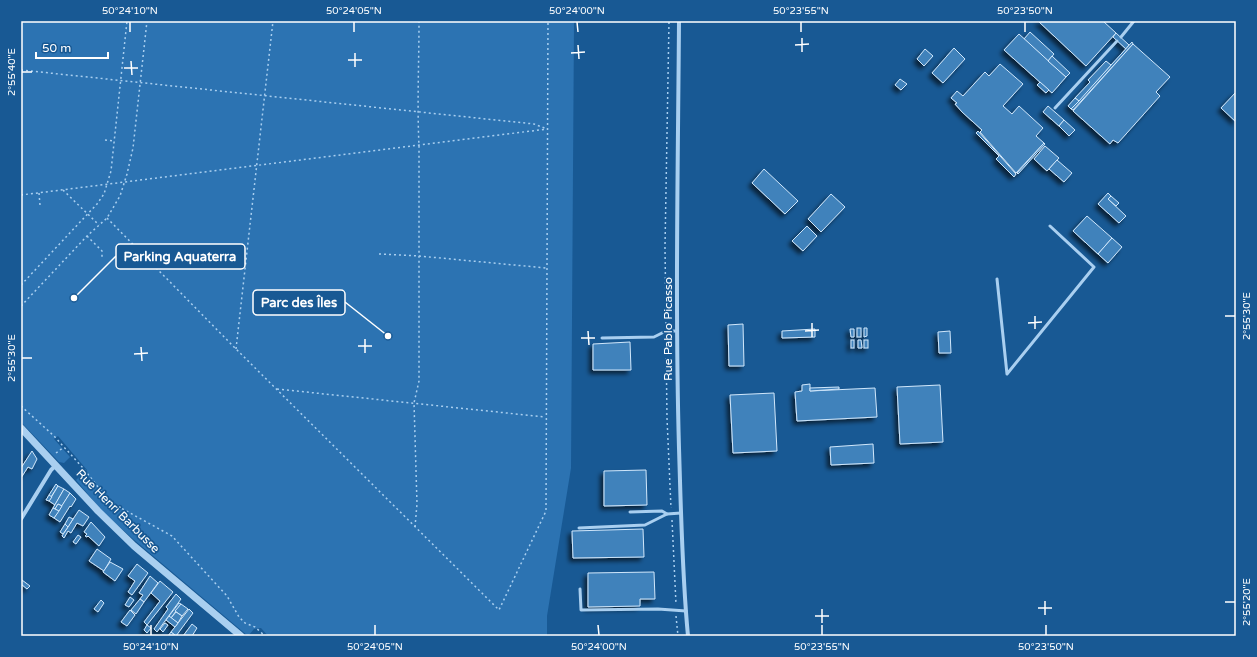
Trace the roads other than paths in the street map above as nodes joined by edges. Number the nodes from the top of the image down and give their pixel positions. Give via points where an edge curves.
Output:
1 (679, 21) edge
2 (1134, 21) edge
3 (1120, 37) dead end
4 (1117, 41) dead end
5 (1055, 108) dead end
6 (1050, 226) dead end
7 (997, 279) dead end
8 (677, 331) junction
9 (602, 338) dead end
10 (21, 428) edge
11 (56, 465) junction
12 (630, 512) dead end
13 (681, 513) junction
14 (667, 514) junction
15 (21, 519) edge
16 (579, 528) dead end
17 (580, 589) dead end
18 (686, 611) junction
19 (241, 636) edge
20 (688, 636) edge

1 - 8 street, Rue Pablo Picasso
2 - 3 lane
4 - 5 lane
6 - 7 lane via 1094,267 1007,374
8 - 9 lane via 666,331 654,337
8 - 13 street, Rue Pablo Picasso
10 - 11 street, Rue Henri Barbusse
11 - 15 street
11 - 19 street, Rue Henri Barbusse via 134,546
12 - 14 lane via 662,511
13 - 14 lane
13 - 18 street, Rue Pablo Picasso
14 - 16 lane via 645,525
17 - 18 lane via 581,610
18 - 20 street, Rue Pablo Picasso

